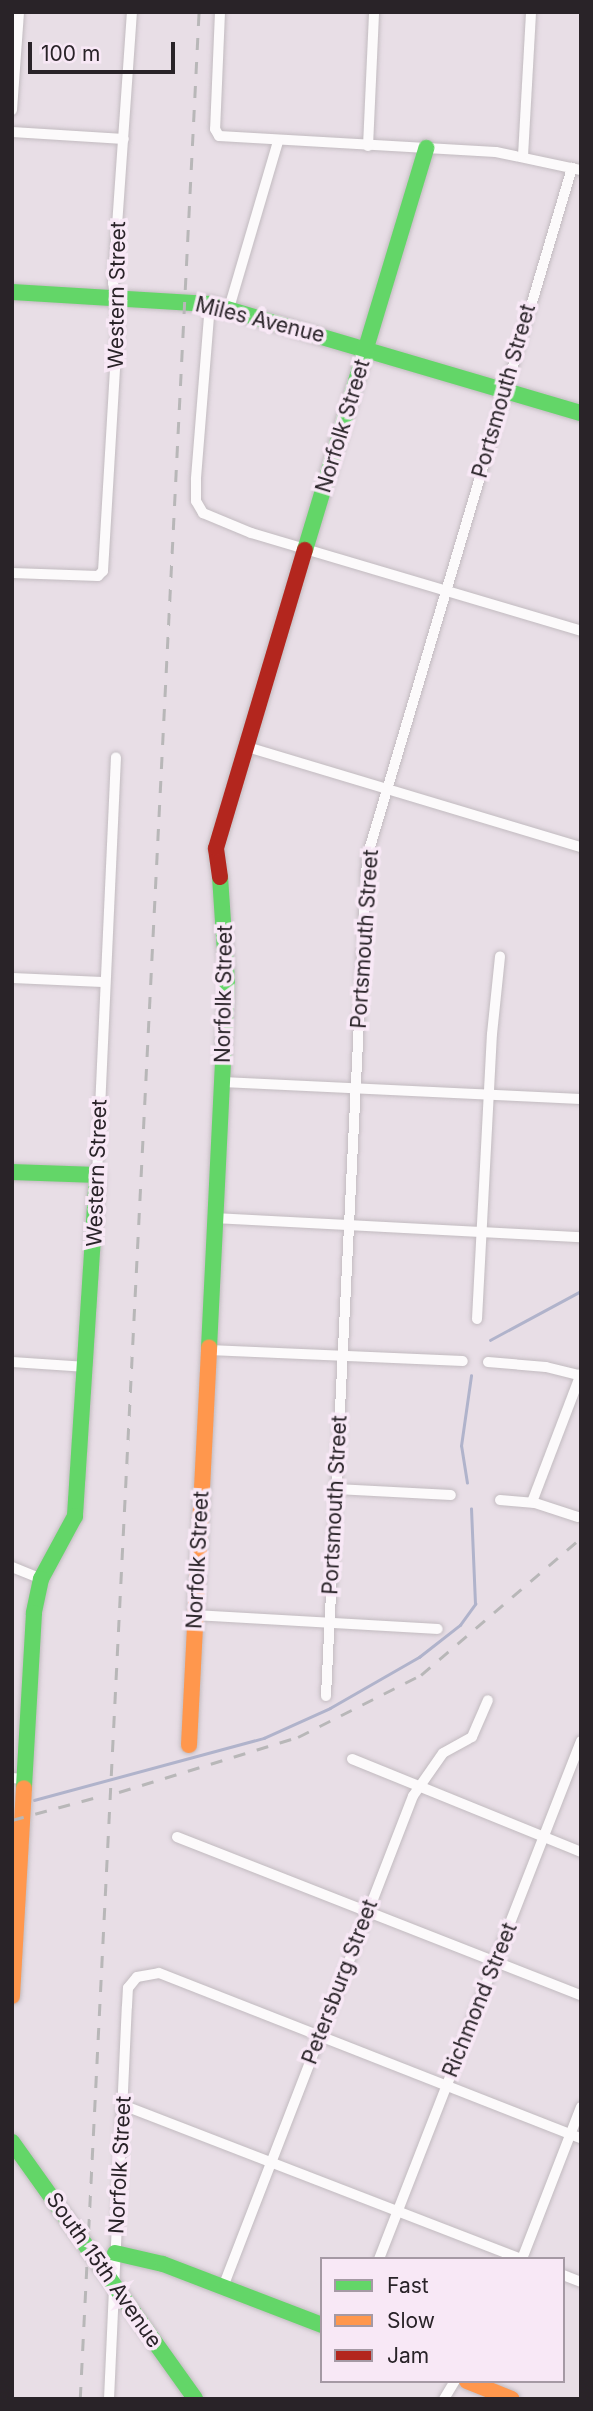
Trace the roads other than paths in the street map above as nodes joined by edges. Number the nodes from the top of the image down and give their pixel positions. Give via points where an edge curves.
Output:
1 (19, 12) edge
2 (132, 12) edge
3 (220, 12) edge
4 (374, 12) edge
5 (531, 12) edge
6 (12, 110) edge
7 (12, 132) edge
8 (124, 139) junction
9 (278, 142) junction
10 (368, 146) junction
11 (426, 148) junction
12 (523, 156) junction
13 (576, 169) edge
14 (12, 292) edge
15 (115, 297) junction
16 (210, 304) junction
17 (229, 309) junction
18 (367, 349) junction
19 (505, 391) junction
20 (581, 414) edge
21 (307, 548) junction
22 (12, 573) edge
23 (444, 590) junction
24 (581, 631) edge
25 (247, 747) junction
26 (116, 757) dead end
27 (386, 789) junction
28 (581, 847) edge
29 (500, 957) dead end
30 (12, 978) edge
31 (103, 982) junction
32 (222, 1082) junction
33 (355, 1087) junction
34 (489, 1096) junction
35 (581, 1099) edge
36 (12, 1172) edge
37 (97, 1175) junction
38 (215, 1218) junction
39 (349, 1223) junction
40 (482, 1230) junction
41 (581, 1237) edge
42 (477, 1319) dead end
43 (209, 1350) junction
44 (343, 1356) junction
45 (463, 1361) dead end
46 (12, 1362) edge
47 (488, 1362) dead end
48 (88, 1367) junction
49 (581, 1375) edge
50 (335, 1489) junction
51 (450, 1495) dead end
52 (500, 1500) dead end
53 (532, 1502) junction
54 (579, 1517) dead end
55 (12, 1567) edge
56 (41, 1579) junction
57 (195, 1615) junction
58 (330, 1623) junction
59 (439, 1629) dead end
60 (326, 1696) dead end
61 (488, 1700) dead end
62 (581, 1741) edge
63 (190, 1745) dead end
64 (352, 1759) dead end
65 (18, 1778) edge
66 (420, 1787) junction
67 (177, 1837) dead end
68 (544, 1837) junction
69 (581, 1852) edge
70 (367, 1912) junction
71 (494, 1962) junction
72 (581, 1995) edge
73 (12, 1996) edge
74 (319, 2036) junction
75 (446, 2085) junction
76 (125, 2106) junction
77 (581, 2107) edge
78 (576, 2136) edge
79 (12, 2142) edge
80 (271, 2162) junction
81 (397, 2211) junction
82 (92, 2253) junction
83 (115, 2253) junction
84 (380, 2257) edge
85 (517, 2257) edge
86 (523, 2257) edge
87 (113, 2282) junction
88 (223, 2287) junction
89 (320, 2324) edge
90 (454, 2383) edge
91 (474, 2383) edge
92 (109, 2399) edge
93 (195, 2399) edge
94 (444, 2399) edge
95 (512, 2399) edge

1 - 6 street
2 - 8 street, Western Street
3 - 9 street via 216,134
4 - 10 street
5 - 12 street
7 - 8 street
8 - 15 street, Western Street
9 - 10 street
9 - 17 street
10 - 11 street
11 - 12 street
11 - 18 street, Norfolk Street
12 - 13 street
13 - 19 street, Portsmouth Street
14 - 15 street, Miles Avenue
15 - 16 street, Miles Avenue
15 - 22 street, Western Street via 118,322 103,571 98,576
16 - 17 street, Miles Avenue
16 - 21 street via 196,500 203,513 236,528
17 - 18 street, Miles Avenue
18 - 19 street, Miles Avenue
18 - 21 street, Norfolk Street
19 - 20 street, Miles Avenue
19 - 23 street, Portsmouth Street
21 - 23 street
21 - 25 street, Norfolk Street
23 - 24 street
23 - 27 street, Portsmouth Street
25 - 27 street
25 - 32 street, Norfolk Street via 216,848 228,940
26 - 31 street, Western Street
27 - 28 street
27 - 33 street, Portsmouth Street via 366,866
29 - 34 street
30 - 31 street
31 - 37 street, Western Street
32 - 33 street
32 - 38 street, Norfolk Street
33 - 34 street
33 - 39 street, Portsmouth Street
34 - 35 street
34 - 40 street
36 - 37 street
37 - 48 street, Western Street
38 - 39 street
38 - 43 street, Norfolk Street
39 - 40 street
39 - 44 street, Portsmouth Street
40 - 41 street
40 - 42 street
43 - 44 street
43 - 57 street, Norfolk Street
44 - 45 street
44 - 50 street, Portsmouth Street
46 - 48 street
47 - 49 street
48 - 56 street, Western Street via 75,1516
49 - 53 street
50 - 51 street
50 - 58 street, Portsmouth Street
52 - 53 street
53 - 54 street
55 - 56 street
56 - 65 street, Western Street
57 - 58 street
57 - 63 street, Norfolk Street
58 - 59 street
58 - 60 street, Portsmouth Street
61 - 66 street, Petersburg Street via 472,1737 443,1754
62 - 68 street, Richmond Street
64 - 66 street
65 - 73 street, Western Street
66 - 68 street
66 - 70 street, Petersburg Street
67 - 70 street
68 - 69 street
68 - 71 street, Richmond Street
70 - 71 street
70 - 74 street, Petersburg Street
71 - 72 street
71 - 75 street, Richmond Street
74 - 75 street
74 - 76 street, Norfolk Street via 159,1973 137,1977 128,1988
74 - 80 street, Petersburg Street
75 - 78 street
75 - 81 street, Richmond Street
76 - 80 street
76 - 83 street, Norfolk Street
77 - 78 street
78 - 86 street
79 - 82 street, South 15th Avenue
80 - 81 street
80 - 88 street, Petersburg Street
81 - 84 street, Richmond Street
81 - 85 street
82 - 83 street
82 - 87 street, South 15th Avenue
83 - 87 street, Norfolk Street
83 - 88 street via 139,2256
87 - 92 street, Norfolk Street
87 - 93 street, South 15th Avenue
88 - 89 street
90 - 94 street
91 - 95 street

